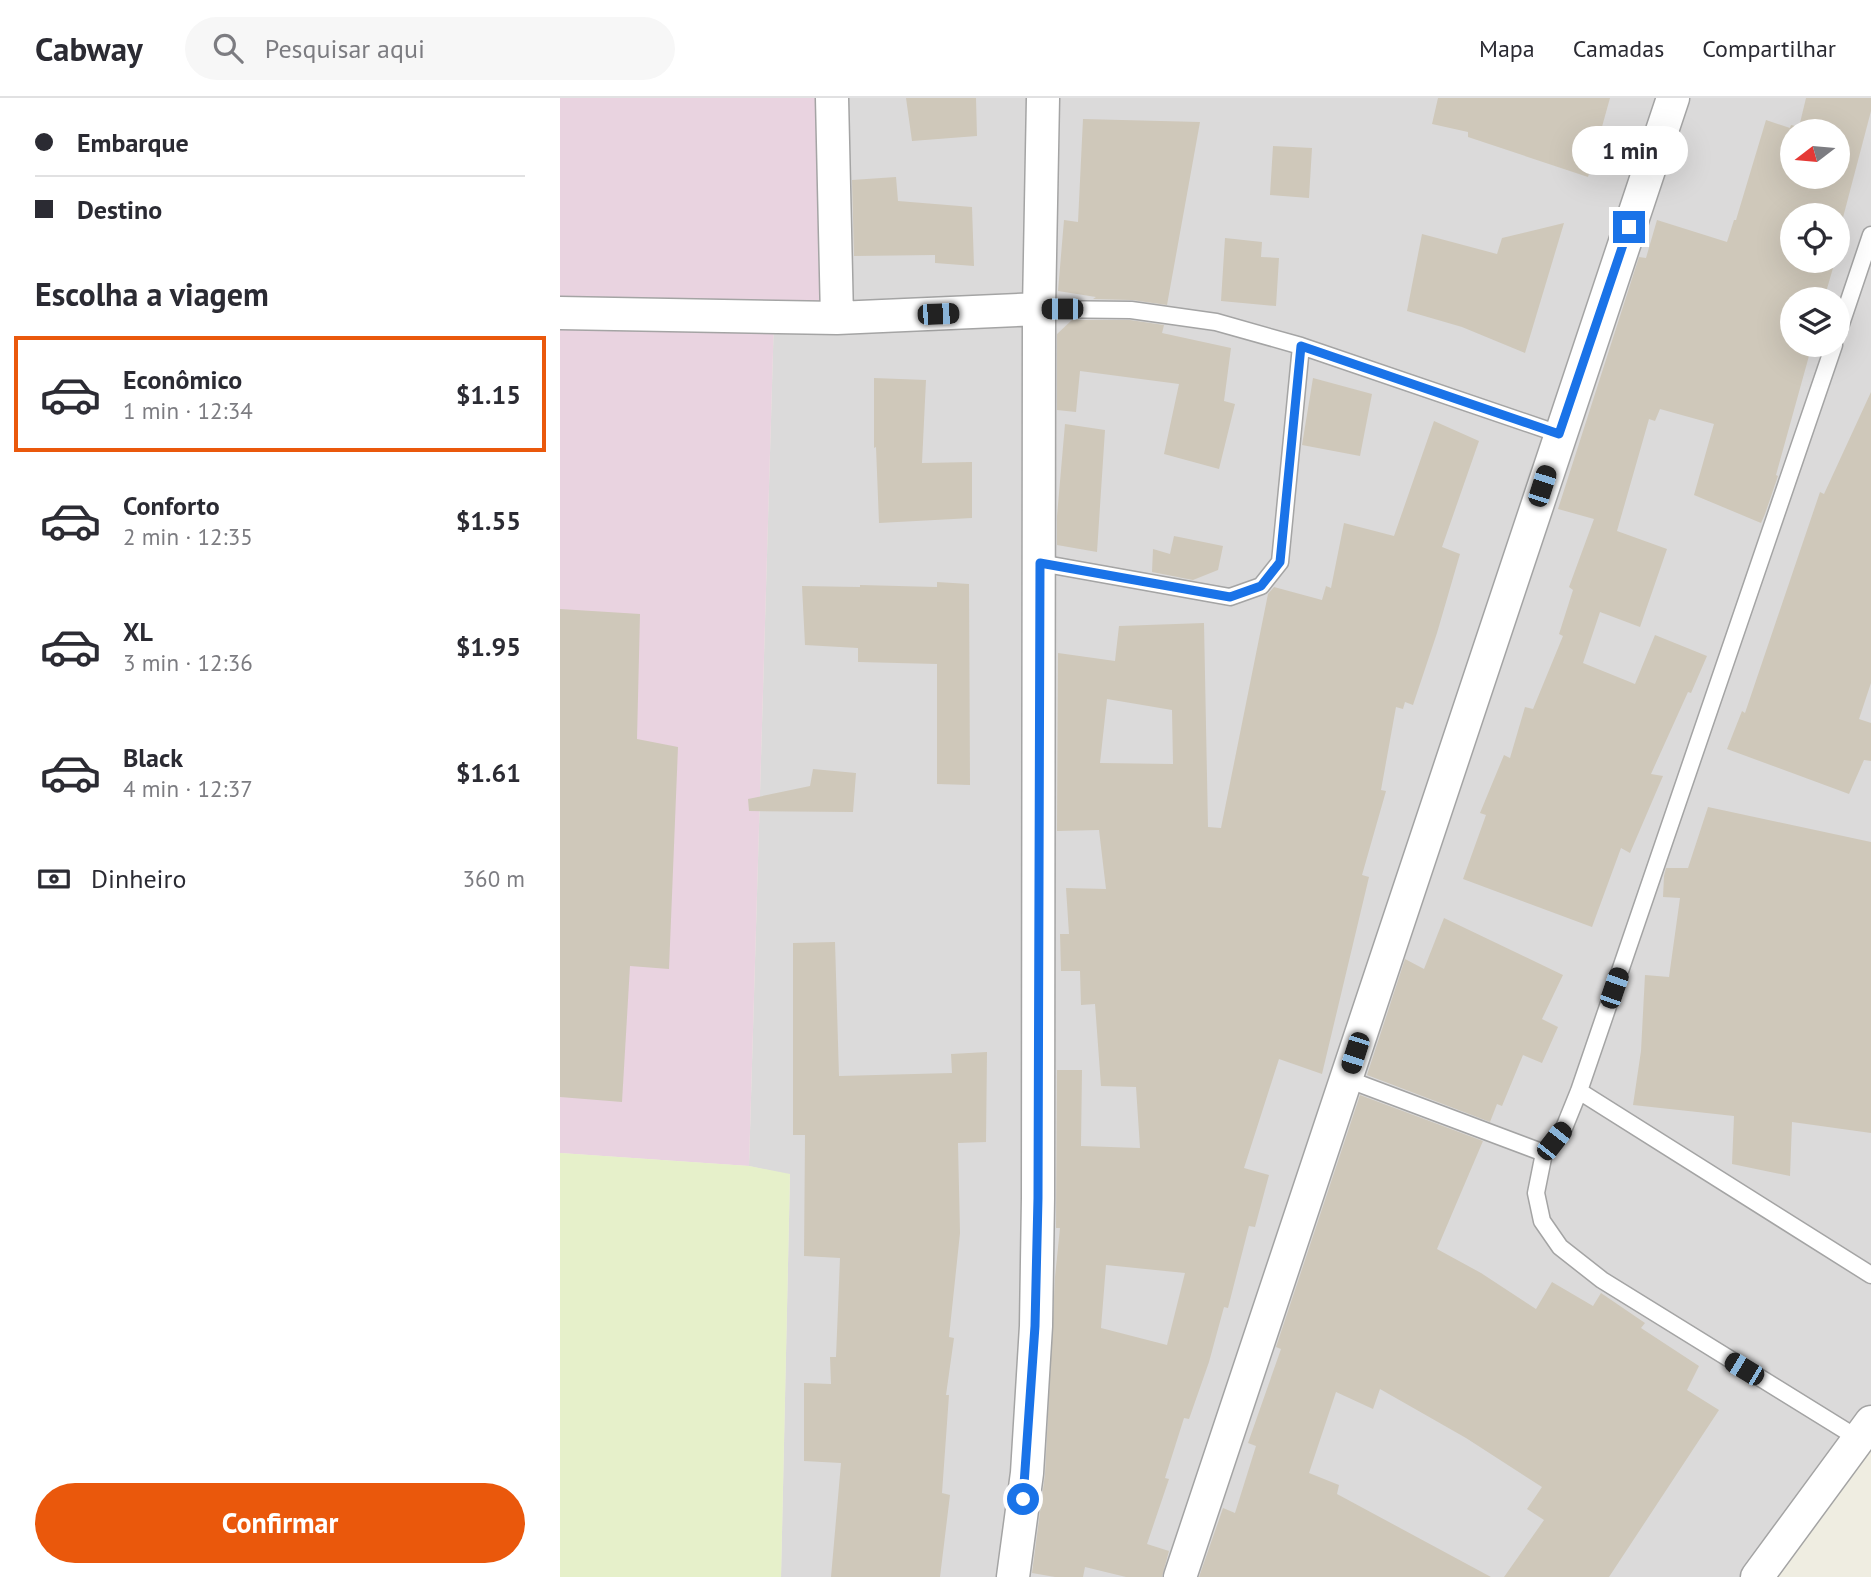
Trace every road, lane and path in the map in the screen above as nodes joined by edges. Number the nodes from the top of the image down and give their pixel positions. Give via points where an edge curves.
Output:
1 (832, 98) edge
2 (1043, 98) edge
3 (1673, 98) edge
4 (1871, 235) edge
5 (1850, 297) edge
6 (1039, 309) junction
7 (560, 313) edge
8 (836, 318) junction
9 (1301, 346) junction
10 (1830, 357) edge
11 (1559, 434) junction
12 (1040, 563) junction
13 (1347, 1079) junction
14 (1579, 1091) junction
15 (1544, 1153) junction
16 (1871, 1275) edge
17 (1865, 1431) edge
18 (1013, 1577) edge
19 (1180, 1577) edge
20 (1757, 1577) edge

1 - 8 street
2 - 6 street
3 - 11 street
4 - 5 lane
6 - 8 street
6 - 9 lane via 1131,310 1216,322
6 - 12 street
7 - 8 street
9 - 11 lane
9 - 12 lane via 1280,562 1261,586 1230,597
10 - 14 lane
11 - 13 street
12 - 18 street via 1036,1313 1027,1473
13 - 15 lane
13 - 19 street
14 - 15 lane via 1564,1128
14 - 16 lane
15 - 17 lane via 1536,1193 1542,1221 1560,1247 1602,1280
17 - 20 street

